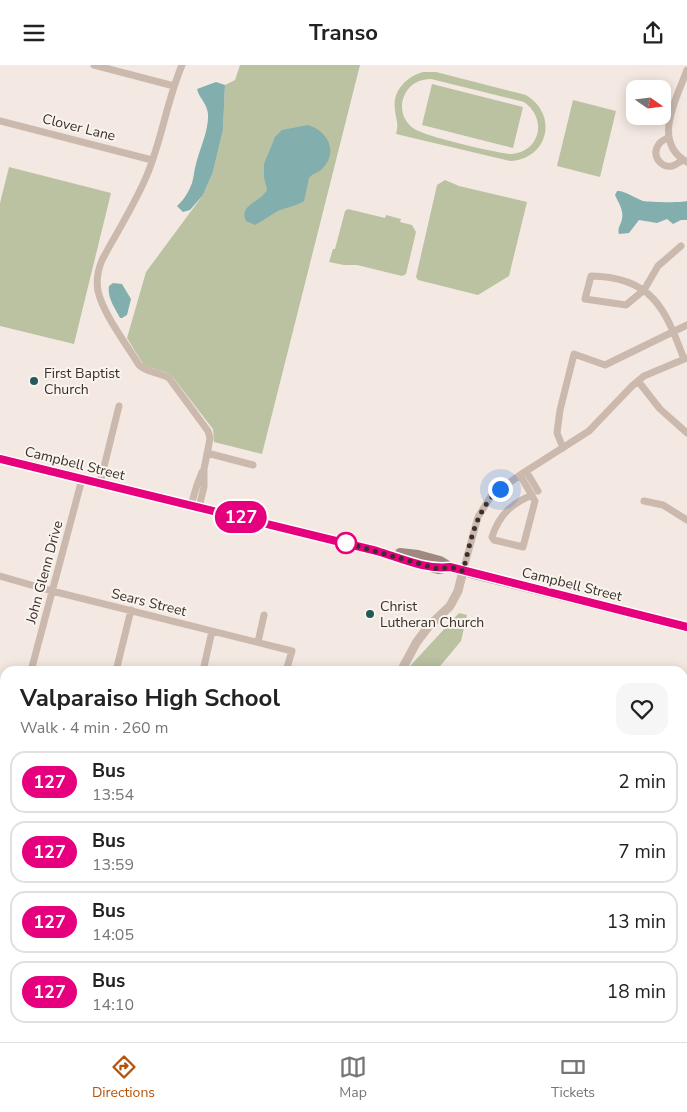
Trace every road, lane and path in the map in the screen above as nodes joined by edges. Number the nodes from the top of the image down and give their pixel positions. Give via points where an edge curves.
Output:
1 (94, 65) edge
2 (182, 65) edge
3 (687, 69) edge
4 (174, 86) junction
5 (0, 121) edge
6 (669, 137) junction
7 (152, 160) junction
8 (685, 161) edge
9 (681, 246) dead end
10 (644, 289) junction
11 (687, 325) edge
12 (672, 332) junction
13 (685, 359) edge
14 (638, 381) junction
15 (119, 406) dead end
16 (687, 433) edge
17 (563, 448) junction
18 (207, 453) junction
19 (0, 459) edge
20 (253, 465) dead end
21 (523, 473) junction
22 (82, 479) junction
23 (100, 483) junction
24 (535, 493) junction
25 (644, 501) dead end
26 (195, 506) junction
27 (687, 520) edge
28 (463, 571) junction
29 (0, 576) edge
30 (52, 591) junction
31 (131, 610) junction
32 (264, 615) dead end
33 (687, 627) edge
34 (212, 631) junction
35 (258, 642) junction
36 (32, 666) edge
37 (117, 666) edge
38 (204, 666) edge
39 (288, 666) edge
40 (404, 666) edge

1 - 4 street
2 - 4 street
3 - 6 street via 668,119
4 - 7 street
5 - 7 street, Clover Lane
6 - 8 street via 674,150
6 - 8 street via 656,149 658,160 667,166
7 - 18 street via 102,260 98,291 105,309 139,365 168,378 208,431
9 - 10 street via 658,266
10 - 10 street via 626,305 585,299 591,276 630,282
10 - 12 street via 663,310
11 - 12 street
12 - 13 street
12 - 17 street via 605,365 574,354 557,433
13 - 14 street via 651,372
14 - 16 street via 660,409
14 - 17 street via 595,427
15 - 23 street
17 - 21 street
18 - 20 street
18 - 26 street via 204,487
19 - 22 main road, Campbell Street
21 - 24 street
21 - 28 street via 491,496 482,508
22 - 23 main road, Campbell Street
22 - 30 street, John Glenn Drive
23 - 26 main road, Campbell Street
24 - 24 street via 523,547 494,540 493,532 502,515 513,504
25 - 27 street via 663,505
26 - 28 main road, Campbell Street via 377,551 418,555
28 - 33 main road, Campbell Street
28 - 40 street via 450,606 428,627
29 - 30 street, Sears Street
30 - 31 street, Sears Street
30 - 36 street, John Glenn Drive
31 - 34 street, Sears Street
31 - 37 street
32 - 35 street
34 - 35 street, Sears Street
34 - 38 street
35 - 39 street, Sears Street via 292,651

